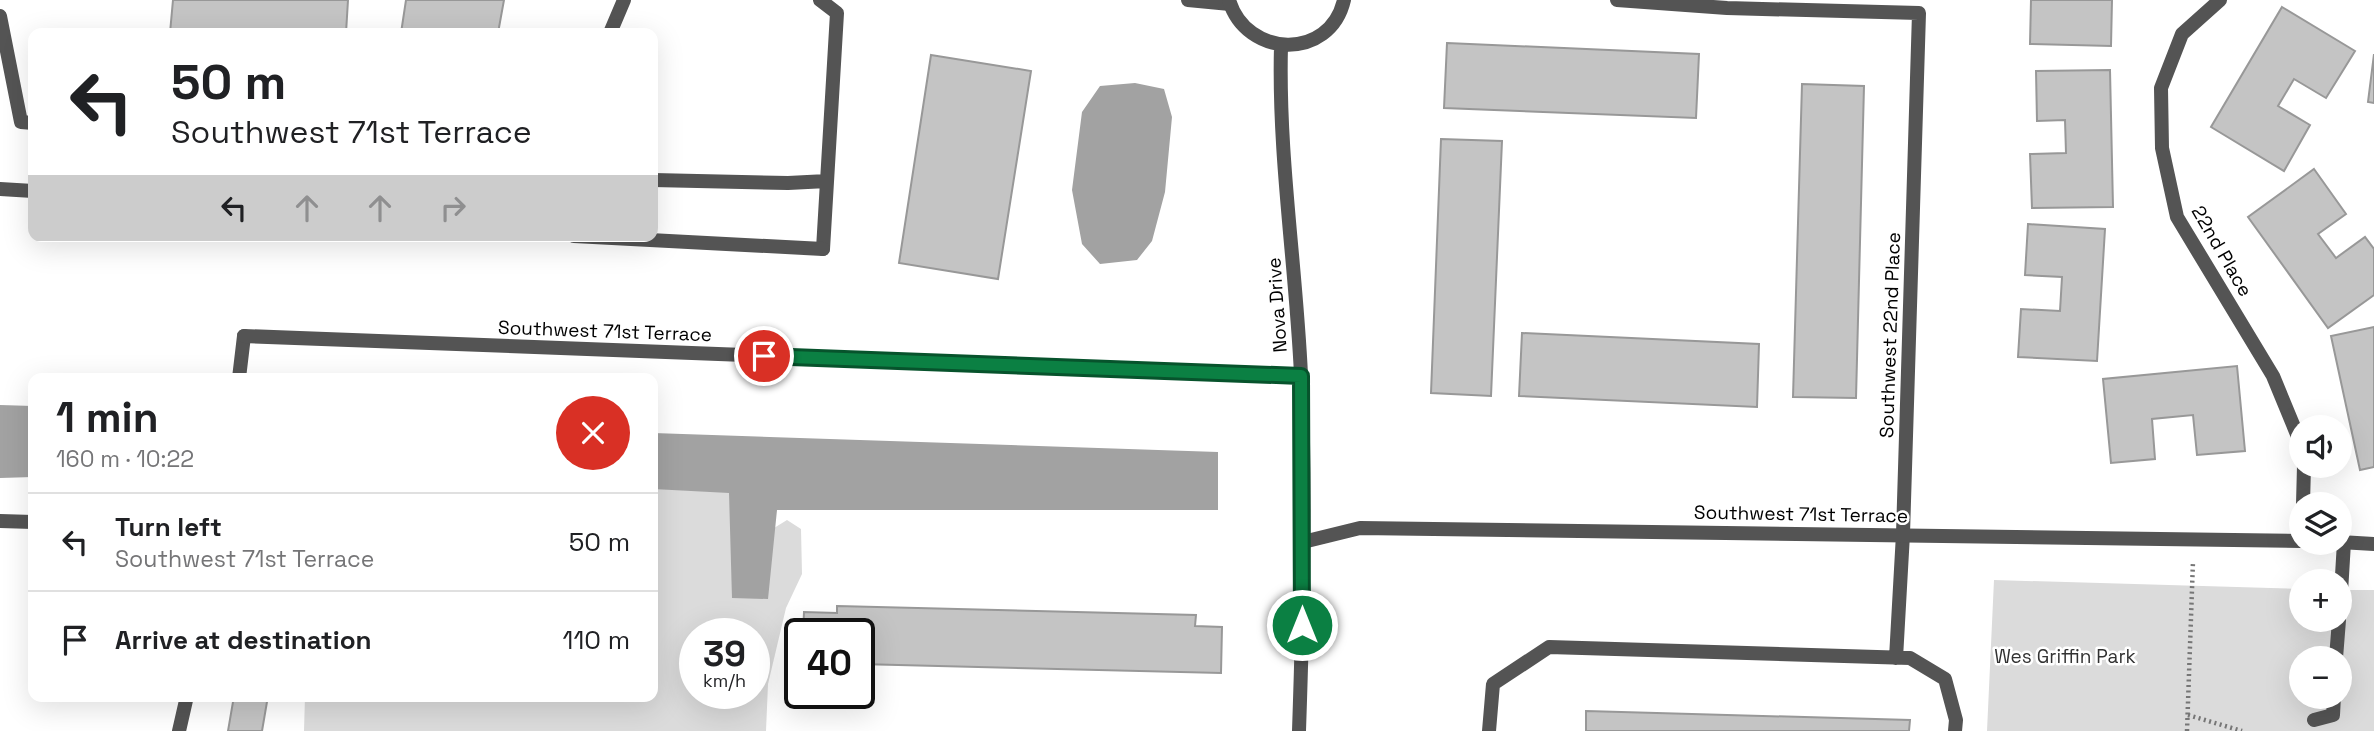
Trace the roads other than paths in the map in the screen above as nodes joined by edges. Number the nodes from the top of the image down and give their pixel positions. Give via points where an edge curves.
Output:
1 (624, 0) edge
2 (820, 0) edge
3 (1188, 0) edge
4 (1344, 0) edge
5 (1617, 0) edge
6 (2220, 0) edge
7 (1229, 2) edge
8 (0, 16) edge
9 (612, 28) edge
10 (1281, 46) junction
11 (28, 123) edge
12 (658, 180) edge
13 (827, 181) junction
14 (0, 189) edge
15 (28, 191) edge
16 (658, 240) edge
17 (240, 373) edge
18 (1301, 376) junction
19 (2289, 415) edge
20 (0, 522) edge
21 (28, 522) edge
22 (1903, 534) junction
23 (2289, 541) edge
24 (1303, 542) junction
25 (2352, 543) edge
26 (2374, 544) edge
27 (1896, 658) junction
28 (186, 702) edge
29 (2333, 709) edge
30 (2314, 720) dead end
31 (179, 731) edge
32 (1299, 731) edge
33 (1489, 731) edge
34 (1955, 731) edge

1 - 9 street
2 - 13 street via 837,13
3 - 7 street
4 - 10 street via 1334,22 1320,36
5 - 22 street, Southwest 22nd Place via 1919,13
6 - 19 street, 22nd Place via 2182,34 2161,88 2162,148 2177,217 2273,376
7 - 10 street via 1249,33
8 - 11 street via 21,122
10 - 18 street, Nova Drive via 1280,105
12 - 13 street
13 - 16 street via 823,249
14 - 15 street
17 - 18 street, Southwest 71st Terrace via 244,336
18 - 24 street, Nova Drive
20 - 21 street
22 - 23 street, Southwest 71st Terrace
22 - 24 street, Southwest 71st Terrace via 1360,528
22 - 27 street, Southwest 22nd Place
24 - 32 street, Nova Drive
25 - 26 street
27 - 33 street via 1549,647 1493,684
27 - 34 street via 1910,658 1945,679
28 - 31 street
29 - 30 street via 2333,715

